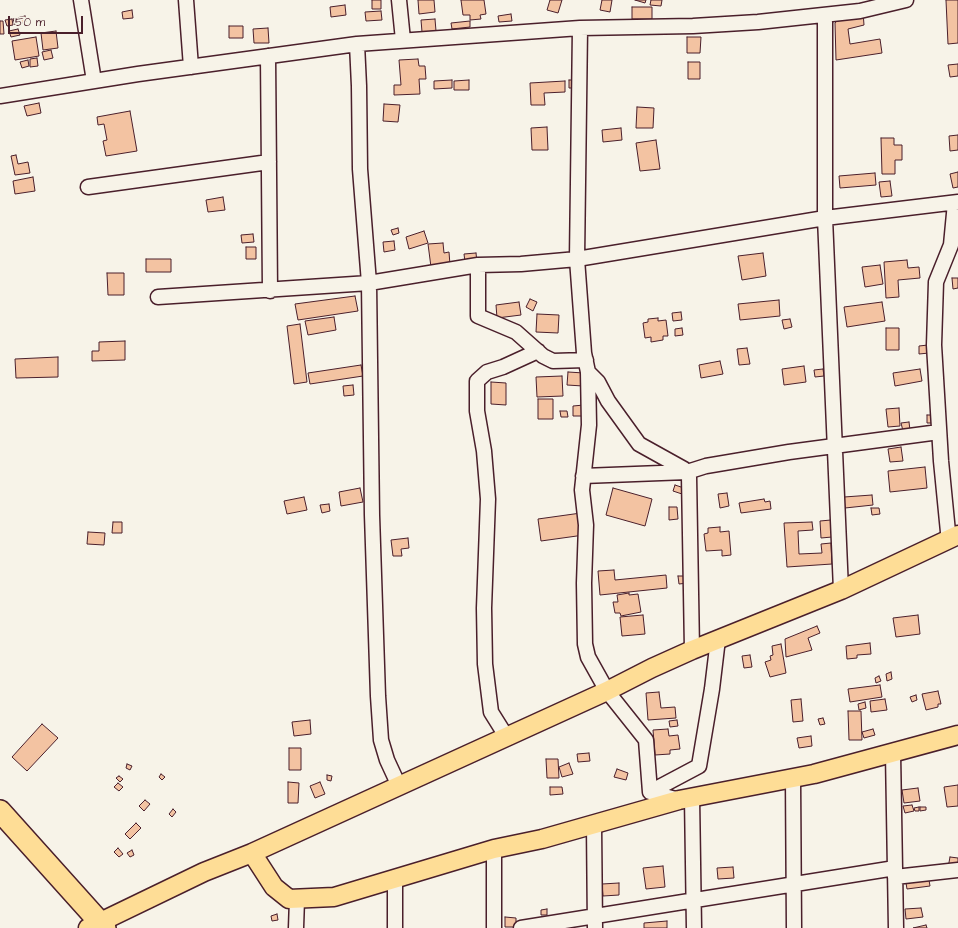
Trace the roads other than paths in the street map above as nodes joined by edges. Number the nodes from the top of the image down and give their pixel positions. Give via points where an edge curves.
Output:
1 (81, 0) edge
2 (186, 0) edge
3 (399, 0) edge
4 (906, 0) edge
5 (825, 16) junction
6 (580, 28) junction
7 (403, 40) junction
8 (357, 44) junction
9 (268, 56) junction
10 (191, 67) junction
11 (94, 81) junction
12 (0, 96) edge
13 (269, 162) junction
14 (88, 187) dead end
15 (957, 202) edge
16 (825, 218) junction
17 (578, 259) junction
18 (478, 265) junction
19 (369, 283) junction
20 (270, 290) junction
21 (158, 298) dead end
22 (538, 351) junction
23 (587, 366) junction
24 (940, 432) junction
25 (835, 446) junction
26 (687, 472) junction
27 (583, 476) junction
28 (955, 536) edge
29 (841, 590) junction
30 (718, 639) junction
31 (692, 650) junction
32 (607, 691) junction
33 (506, 736) junction
34 (958, 736) edge
35 (892, 753) junction
36 (793, 778) junction
37 (399, 786) junction
38 (650, 792) junction
39 (686, 799) junction
40 (0, 812) edge
41 (594, 825) junction
42 (494, 849) junction
43 (252, 853) junction
44 (958, 870) edge
45 (895, 872) junction
46 (395, 878) junction
47 (793, 884) junction
48 (297, 899) junction
49 (694, 900) junction
50 (595, 922) edge
51 (97, 926) edge
52 (296, 928) edge
53 (395, 928) edge
54 (494, 928) edge
55 (521, 928) edge
56 (694, 928) edge
57 (794, 928) edge
58 (896, 928) edge

1 - 11 street
2 - 10 street
3 - 7 street
4 - 5 street
5 - 6 street via 693,26
5 - 16 street
6 - 7 street
6 - 17 street
7 - 8 street
8 - 9 street
8 - 19 street via 360,169
9 - 10 street
9 - 13 street
10 - 11 street
11 - 12 street
13 - 14 street
13 - 20 street
15 - 16 street
15 - 24 street via 951,245 936,282 934,345
16 - 17 street
16 - 25 street
17 - 18 street
17 - 23 street
18 - 19 street
18 - 22 street via 478,316 516,332
19 - 20 street
19 - 37 street via 372,515 378,696 381,740
20 - 21 street
22 - 23 street via 553,361
22 - 33 street via 487,372 477,381 477,411 488,499 484,608 486,664 491,712
23 - 26 street via 611,406 639,444
23 - 27 street via 589,425
24 - 25 street
24 - 28 street via 948,532
25 - 26 street via 706,466
25 - 29 street
26 - 27 street
26 - 31 street via 690,484
27 - 32 street via 586,525 586,644 588,657
28 - 29 main road
29 - 30 main road
30 - 31 main road
30 - 38 street via 699,766
31 - 32 main road
32 - 33 main road
32 - 38 street via 646,740
33 - 37 main road
34 - 35 main road
35 - 36 main road
35 - 45 street
36 - 39 main road
36 - 47 street
37 - 43 main road
38 - 39 street
39 - 41 main road
39 - 49 street
40 - 51 highway
41 - 42 main road
41 - 50 street
42 - 46 main road
42 - 54 street
43 - 48 main road via 274,887 289,900
43 - 51 main road via 204,872
44 - 45 street
45 - 47 street
45 - 58 street
46 - 48 main road via 334,897
46 - 53 street
47 - 49 street
47 - 57 street
48 - 52 street
49 - 50 street
49 - 56 street
50 - 55 street

